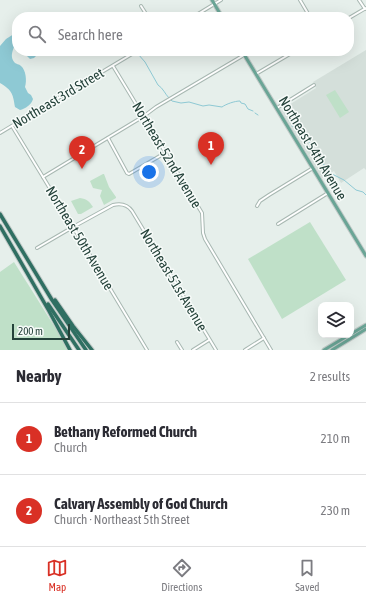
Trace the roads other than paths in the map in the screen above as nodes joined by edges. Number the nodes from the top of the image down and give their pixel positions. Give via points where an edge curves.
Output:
1 (212, 0) edge
2 (221, 0) edge
3 (300, 0) edge
4 (359, 0) edge
5 (215, 4) junction
6 (141, 6) dead end
7 (365, 9) edge
8 (145, 12) edge
9 (201, 12) edge
10 (219, 12) edge
11 (307, 12) edge
12 (354, 15) edge
13 (129, 56) edge
14 (238, 56) edge
15 (245, 56) edge
16 (287, 56) edge
17 (113, 66) junction
18 (256, 74) junction
19 (314, 85) dead end
20 (277, 108) junction
21 (144, 116) junction
22 (12, 126) junction
23 (0, 133) edge
24 (108, 138) junction
25 (166, 153) junction
26 (313, 168) junction
27 (43, 177) junction
28 (328, 193) junction
29 (257, 206) dead end
30 (0, 210) edge
31 (0, 214) edge
32 (278, 224) dead end
33 (0, 227) edge
34 (73, 227) junction
35 (12, 234) junction
36 (37, 248) dead end
37 (366, 256) edge
38 (38, 277) junction
39 (32, 281) junction
40 (366, 325) edge
41 (366, 329) edge
42 (354, 332) edge
43 (264, 338) junction
44 (344, 338) edge
45 (210, 340) junction
46 (177, 342) dead end
47 (70, 350) edge
48 (80, 350) edge
49 (86, 350) edge
50 (92, 350) edge
51 (147, 350) edge
52 (182, 350) edge
53 (193, 350) edge
54 (216, 350) edge
55 (245, 350) edge
56 (271, 350) edge
57 (324, 350) edge
58 (332, 350) edge

1 - 5 main road
2 - 5 street
3 - 11 street
4 - 7 street
5 - 9 street
5 - 10 main road
6 - 8 street
7 - 12 street
13 - 17 street, Northeast 3rd Street
14 - 21 street
15 - 18 main road, Northeast 54th Avenue
16 - 18 street
17 - 21 street, Northeast 52nd Avenue
17 - 22 street, Northeast 3rd Street
18 - 20 main road, Northeast 54th Avenue
19 - 20 street
20 - 26 main road, Northeast 54th Avenue
21 - 24 street
21 - 25 street, Northeast 52nd Avenue
22 - 23 street, Northeast 3rd Street
22 - 27 street, Northeast 50th Avenue
24 - 25 street via 129,174
24 - 27 street
25 - 43 street, Northeast 52nd Avenue via 202,213 205,239
26 - 28 main road, Northeast 54th Avenue
26 - 29 street via 260,201
27 - 34 street, Northeast 50th Avenue
28 - 32 street
28 - 37 main road, Northeast 54th Avenue
30 - 35 highway
31 - 35 highway
33 - 39 highway
34 - 36 street
34 - 45 street, Northeast 51st Avenue via 116,204 126,205
34 - 51 street, Northeast 50th Avenue
35 - 38 highway
38 - 49 highway
38 - 50 highway
39 - 47 highway
39 - 48 highway
40 - 42 main road
41 - 58 main road
43 - 55 street
43 - 56 street, Northeast 52nd Avenue
44 - 57 main road
45 - 53 street
45 - 54 street, Northeast 51st Avenue
46 - 52 street

